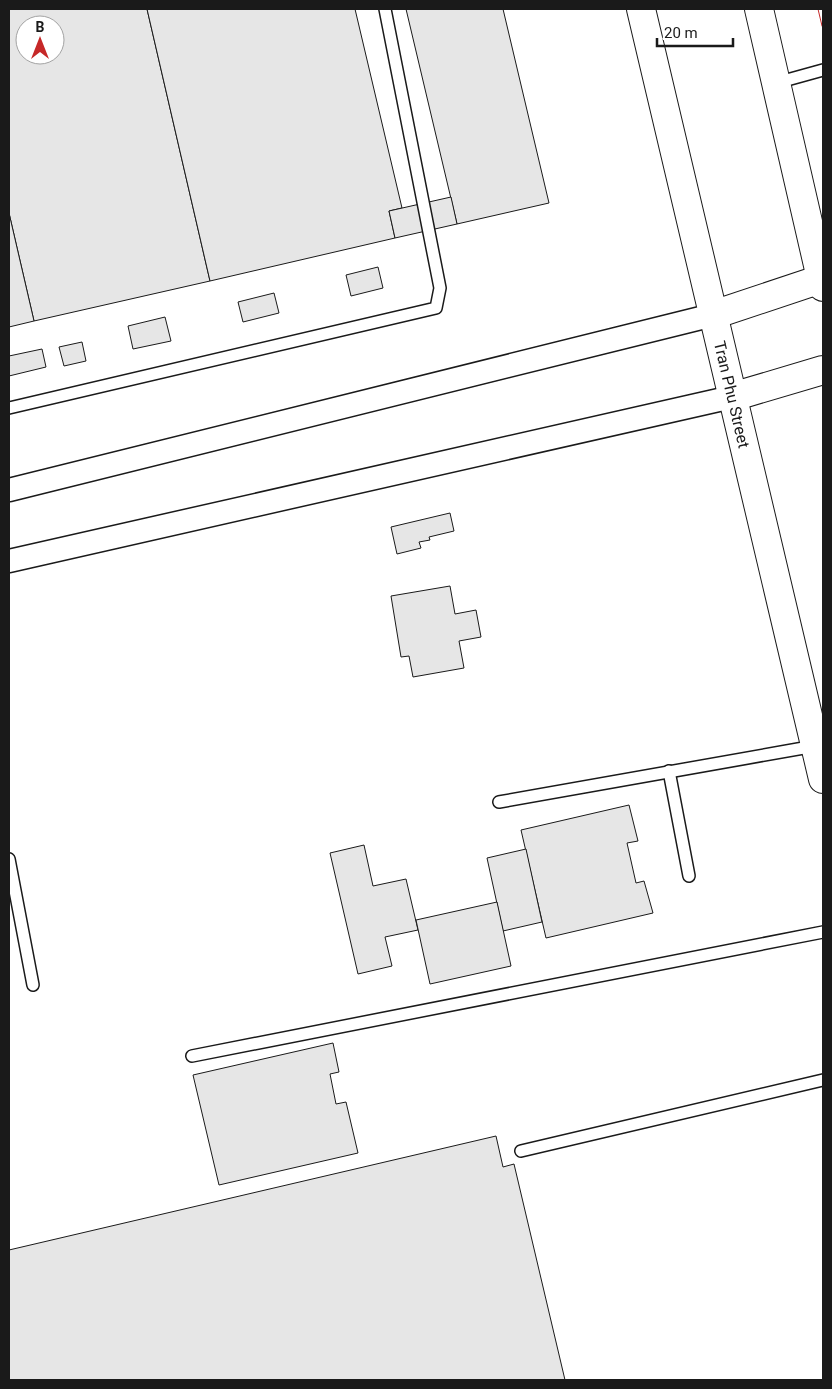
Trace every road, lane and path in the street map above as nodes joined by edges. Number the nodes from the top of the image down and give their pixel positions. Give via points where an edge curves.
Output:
1 (385, 9) edge
2 (641, 9) edge
3 (759, 9) edge
4 (823, 70) edge
5 (776, 82) junction
6 (822, 283) edge
7 (713, 315) junction
8 (823, 370) edge
9 (732, 397) junction
10 (9, 408) edge
11 (9, 490) edge
12 (9, 561) edge
13 (815, 746) junction
14 (669, 771) junction
15 (823, 779) edge
16 (500, 802) dead end
17 (9, 859) edge
18 (688, 876) dead end
19 (823, 932) edge
20 (32, 985) dead end
21 (192, 1056) dead end
22 (823, 1080) edge
23 (521, 1151) dead end

1 - 10 lane via 440,288 436,308
2 - 7 main road, Tran Phu Street
3 - 5 main road
4 - 5 lane
5 - 6 main road
6 - 7 main road
7 - 9 main road, Tran Phu Street
7 - 11 street
8 - 9 main road
9 - 12 street
9 - 13 main road, Tran Phu Street
13 - 14 lane
13 - 15 main road, Tran Phu Street
14 - 16 lane
14 - 18 lane
17 - 20 lane
19 - 21 lane
22 - 23 lane

